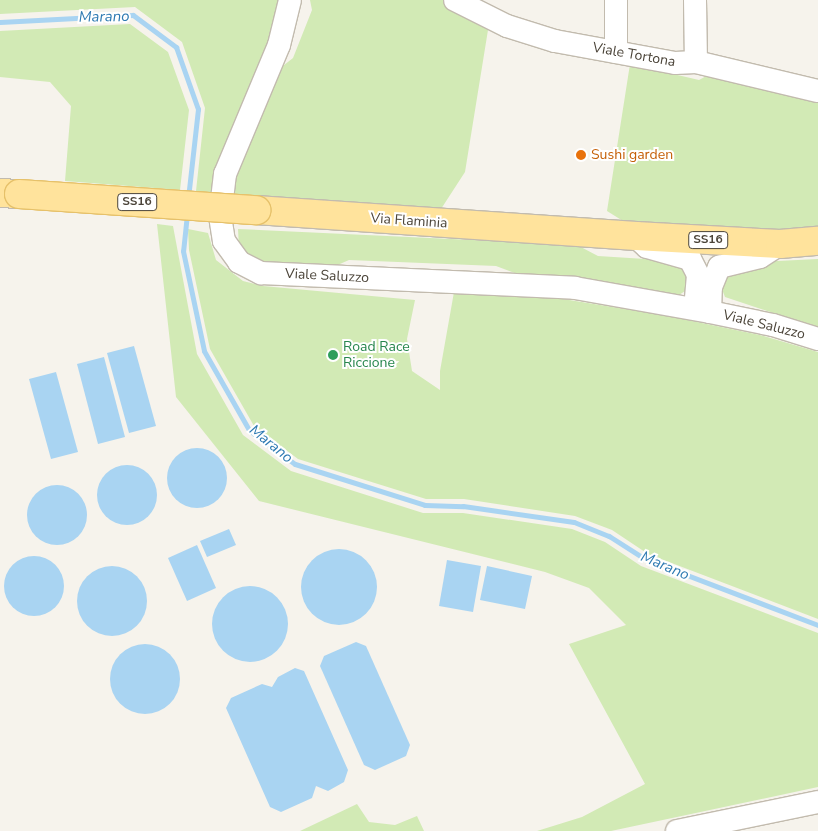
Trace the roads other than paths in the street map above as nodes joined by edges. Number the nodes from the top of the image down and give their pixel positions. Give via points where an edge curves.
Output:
1 (290, 0) edge
2 (455, 0) edge
3 (616, 0) edge
4 (695, 0) edge
5 (616, 52) junction
6 (696, 62) junction
7 (818, 90) edge
8 (10, 193) edge
9 (636, 236) junction
10 (818, 241) edge
11 (780, 244) junction
12 (703, 310) junction
13 (818, 339) edge
14 (818, 802) edge
15 (677, 831) edge

1 - 12 street, Viale Saluzzo via 279,45 225,174 221,225 224,241 239,262 261,273 574,288
2 - 5 street, Viale Tortona via 507,26
3 - 5 street
4 - 6 street
5 - 6 street, Viale Tortona via 675,63
6 - 7 street, Viale Tortona
8 - 9 main road, Via Flaminia / SS16, bridge
9 - 11 main road, Via Flaminia / SS16
9 - 12 street via 647,247 690,259 698,275
10 - 11 main road, Via Flaminia / SS16
11 - 12 street, Viale Saluzzo via 760,257 719,267
12 - 13 street, Viale Saluzzo via 773,325
14 - 15 street

